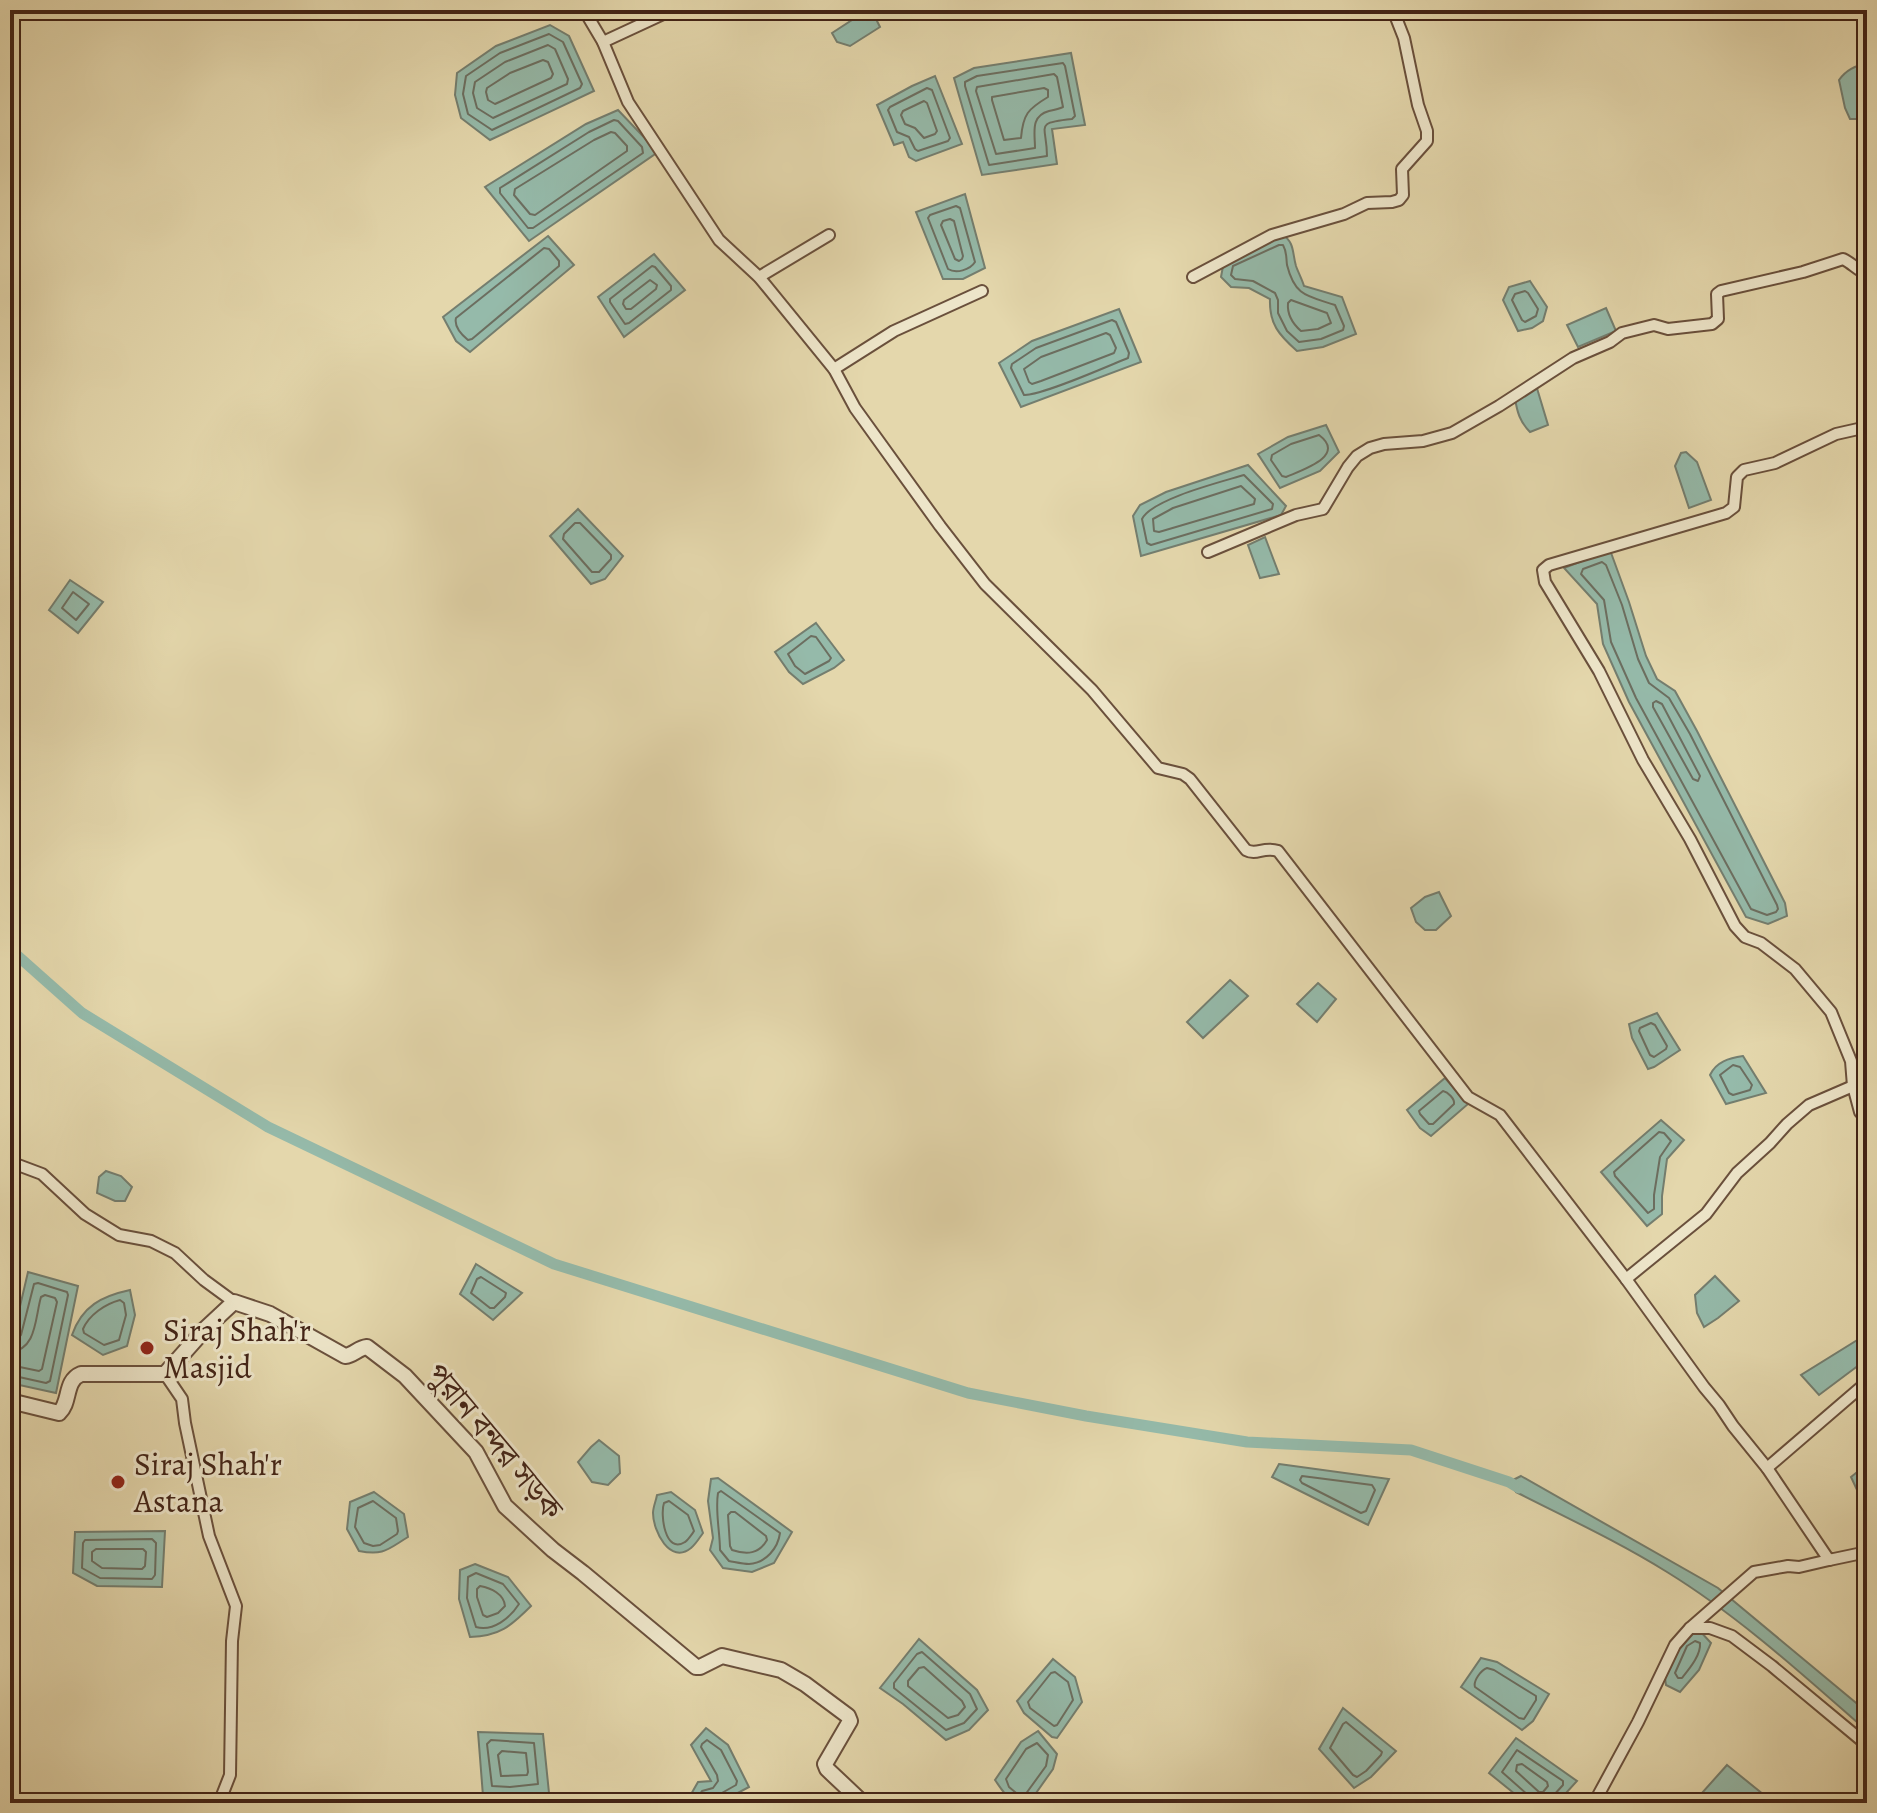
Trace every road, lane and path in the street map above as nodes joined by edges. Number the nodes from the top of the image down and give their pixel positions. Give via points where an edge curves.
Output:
1 (584, 10) edge
2 (672, 10) edge
3 (1393, 10) edge
4 (603, 42) junction
5 (829, 235) dead end
6 (1867, 274) edge
7 (759, 277) junction
8 (1193, 277) dead end
9 (982, 291) dead end
10 (834, 369) junction
11 (1867, 427) edge
12 (1208, 552) dead end
13 (1853, 1086) junction
14 (1867, 1114) edge
15 (10, 1162) edge
16 (1626, 1279) junction
17 (234, 1302) junction
18 (165, 1374) junction
19 (1867, 1382) edge
20 (10, 1401) edge
21 (1767, 1468) junction
22 (1867, 1552) edge
23 (1829, 1560) junction
24 (1690, 1628) junction
25 (1867, 1745) edge
26 (219, 1803) edge
27 (863, 1803) edge
28 (1594, 1803) edge

1 - 4 street
2 - 4 street
3 - 8 street via 1427,131 1427,141 1402,169 1403,195 1272,235
4 - 7 street via 628,102 719,240
5 - 7 street
6 - 12 street via 1843,259 1721,291 1718,319 1712,324 1668,329 1654,325 1622,333 1452,433 1370,448 1348,467 1323,509
7 - 10 street
9 - 10 street via 894,331
10 - 16 street via 855,408 985,584 1092,690 1158,768 1190,779 1246,850 1278,851 1468,1097 1500,1115
11 - 13 street via 1744,470 1737,477 1734,507 1726,513 1543,570 1735,926 1795,969 1831,1012 1851,1061
13 - 14 street via 1860,1112
13 - 16 street via 1798,1114 1737,1173 1706,1214
15 - 17 street via 42,1174 85,1214 119,1235 151,1241 175,1253
16 - 21 street
17 - 18 street
17 - 27 street, পুরান বন্দর সড়ক via 270,1314 345,1356 367,1347 405,1376 476,1452 505,1506 696,1667 722,1656 781,1670 848,1716 825,1764
18 - 20 street via 81,1374 72,1380 59,1413
18 - 26 street via 182,1399 209,1536 236,1606 230,1775
19 - 21 street
21 - 23 street
22 - 23 street
23 - 24 street via 1750,1574
24 - 25 street via 1732,1636
24 - 28 street via 1675,1645

